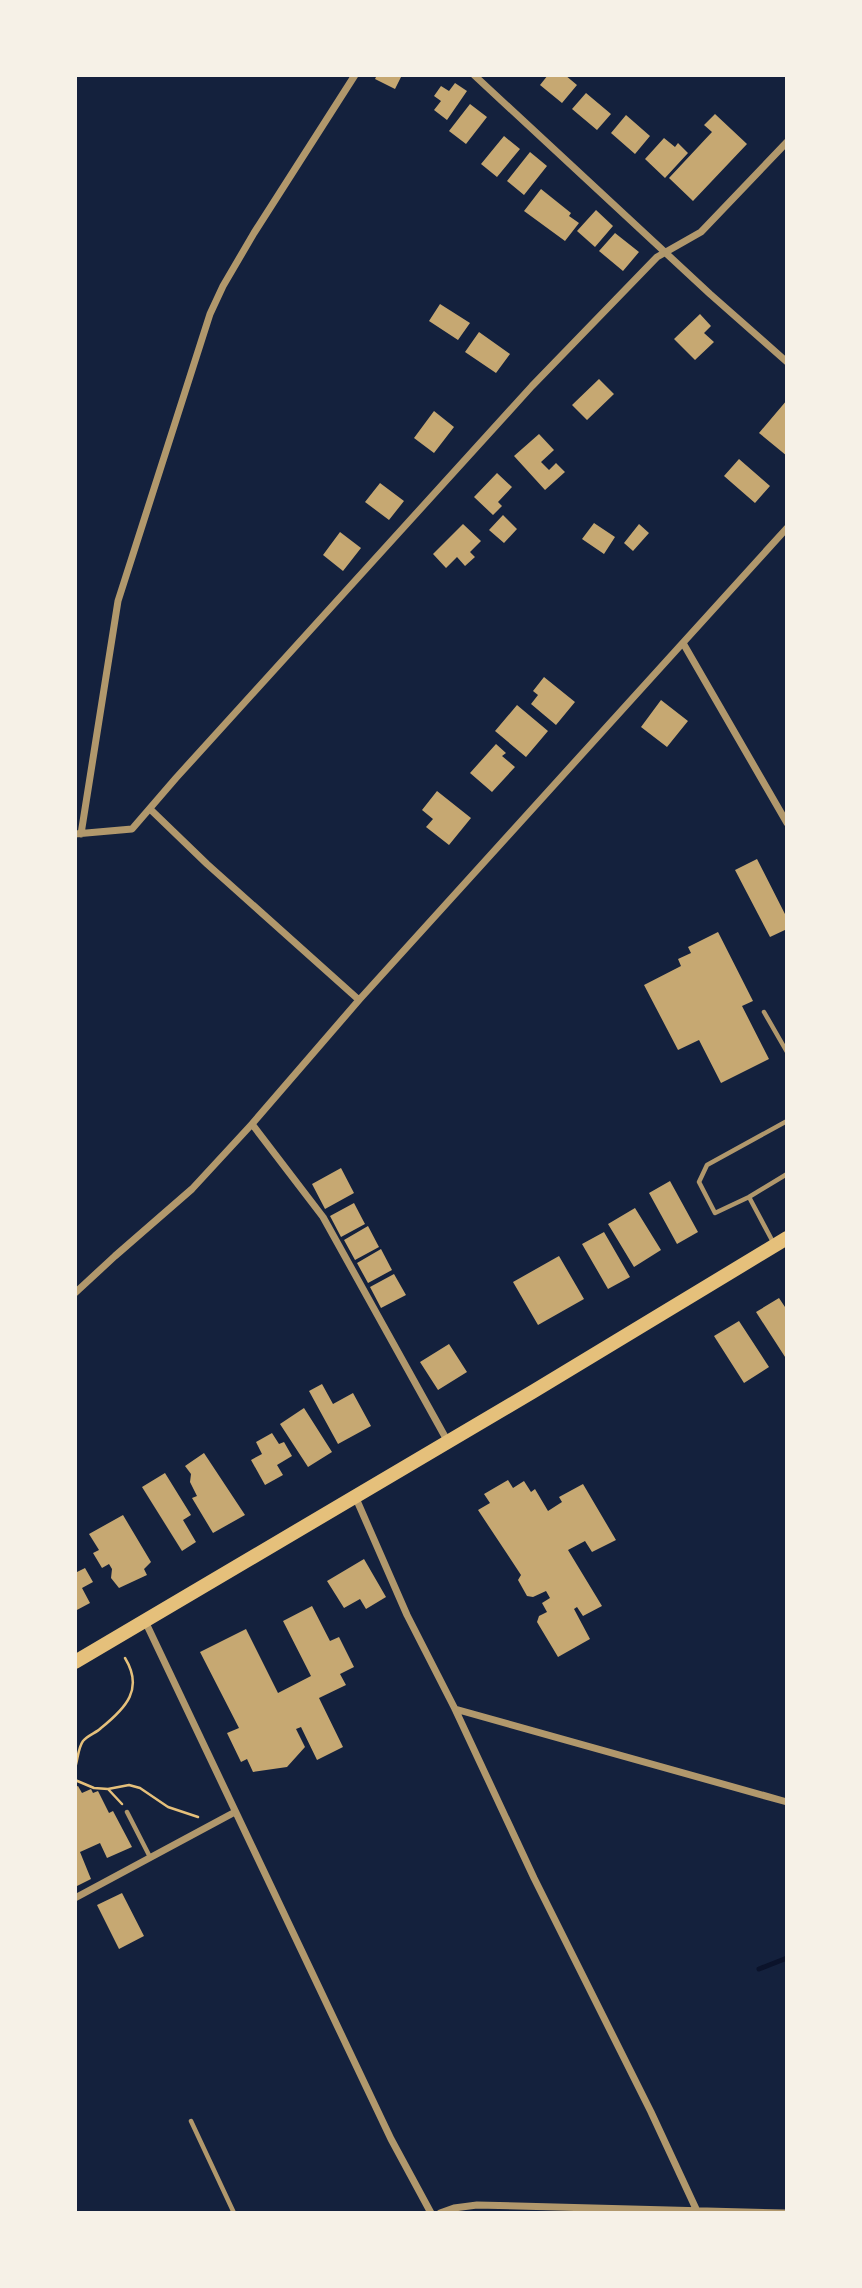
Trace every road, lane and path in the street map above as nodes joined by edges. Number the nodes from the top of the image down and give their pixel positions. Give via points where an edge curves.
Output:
1 (355, 75) edge
2 (474, 75) edge
3 (787, 142) edge
4 (665, 251) junction
5 (787, 362) edge
6 (787, 528) edge
7 (683, 643) junction
8 (150, 809) junction
9 (787, 823) edge
10 (78, 834) edge
11 (359, 1000) junction
12 (764, 1012) dead end
13 (787, 1052) edge
14 (787, 1121) edge
15 (251, 1124) junction
16 (787, 1174) edge
17 (749, 1197) junction
18 (781, 1242) edge
19 (75, 1293) edge
20 (448, 1441) junction
21 (354, 1496) junction
22 (145, 1621) junction
23 (125, 1658) dead end
24 (75, 1662) edge
25 (455, 1709) junction
26 (75, 1768) edge
27 (75, 1780) edge
28 (108, 1789) junction
29 (787, 1802) edge
30 (127, 1812) joint
31 (236, 1812) junction
32 (215, 1823) junction
33 (151, 1858) junction
34 (75, 1898) edge
35 (191, 2121) dead end
36 (696, 2211) edge
37 (234, 2213) edge
38 (431, 2213) edge
39 (440, 2213) edge
40 (785, 2213) edge

1 - 10 street via 254,233 210,314 118,601
2 - 4 street
3 - 4 street via 701,232
4 - 5 street
4 - 8 street via 483,438
6 - 7 street
7 - 9 street
7 - 11 street
8 - 10 street via 132,829
8 - 11 street
11 - 15 street
12 - 13 lane
14 - 17 lane via 707,1165 699,1182 715,1213
15 - 19 street via 192,1189
15 - 20 street via 323,1217
16 - 17 lane
17 - 18 lane
18 - 20 main road
20 - 21 main road
21 - 22 main road
21 - 25 street
22 - 24 main road
22 - 31 street
23 - 26 path via 134,1681 131,1694 119,1713 82,1743
25 - 29 street
25 - 36 street
27 - 28 path
28 - 30 path
28 - 32 path via 140,1788 168,1807
30 - 33 lane
31 - 32 street
31 - 38 street via 391,2139
32 - 33 street
33 - 34 street
35 - 37 lane
36 - 39 street via 477,2205
36 - 40 street

